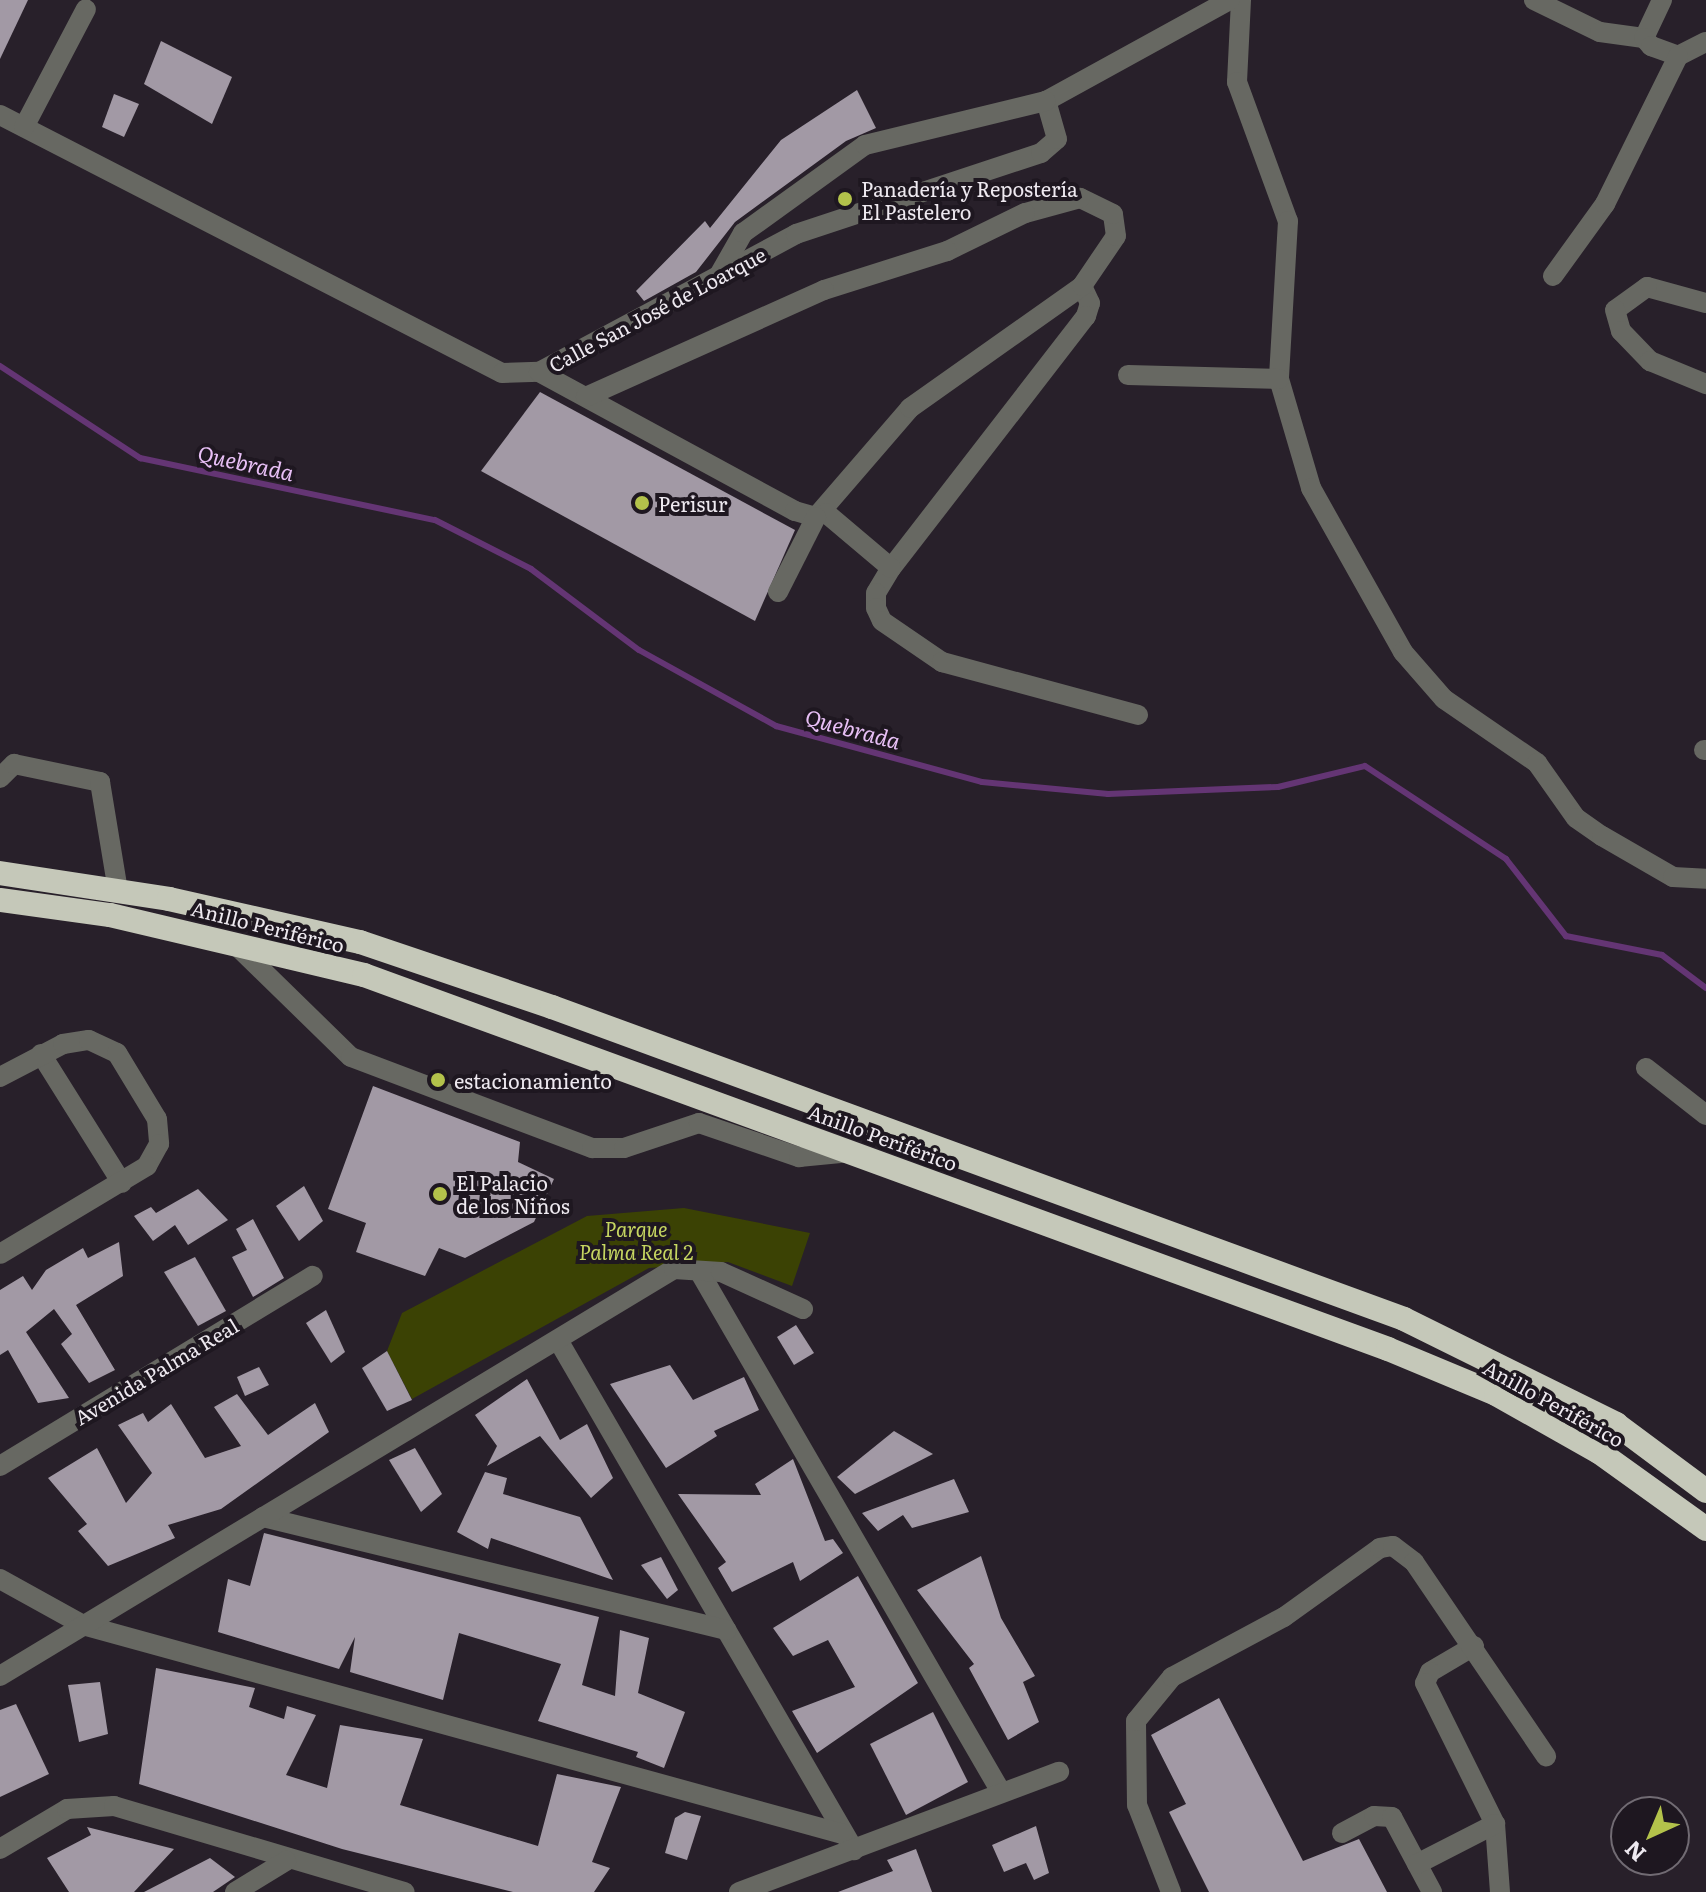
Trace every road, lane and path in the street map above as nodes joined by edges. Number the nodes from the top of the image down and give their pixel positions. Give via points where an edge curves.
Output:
1 (1230, 0) edge
2 (1241, 0) edge
3 (1534, 0) edge
4 (1662, 0) edge
5 (86, 9) dead end
6 (1644, 38) junction
7 (1706, 42) edge
8 (1678, 56) junction
9 (1046, 101) junction
10 (0, 115) edge
11 (24, 127) junction
12 (1553, 276) dead end
13 (718, 277) junction
14 (1082, 286) junction
15 (1706, 303) edge
16 (539, 372) junction
17 (1128, 375) dead end
18 (1279, 379) junction
19 (1706, 384) edge
20 (586, 397) junction
21 (821, 515) junction
22 (891, 568) junction
23 (778, 592) dead end
24 (1138, 715) dead end
25 (0, 778) edge
26 (0, 873) edge
27 (1706, 879) edge
28 (118, 891) junction
29 (0, 900) edge
30 (231, 940) junction
31 (41, 1054) junction
32 (1646, 1068) dead end
33 (0, 1077) edge
34 (1706, 1115) edge
35 (852, 1151) junction
36 (122, 1183) junction
37 (0, 1254) edge
38 (699, 1271) junction
39 (313, 1276) dead end
40 (803, 1309) dead end
41 (558, 1340) junction
42 (0, 1466) edge
43 (1706, 1491) edge
44 (263, 1517) junction
45 (1706, 1529) edge
46 (0, 1579) edge
47 (83, 1625) junction
48 (726, 1630) junction
49 (1474, 1646) junction
50 (0, 1676) edge
51 (1546, 1756) dead end
52 (1059, 1772) dead end
53 (1001, 1792) junction
54 (1495, 1824) junction
55 (1342, 1833) dead end
56 (848, 1842) junction
57 (0, 1849) edge
58 (286, 1861) junction
59 (1417, 1864) junction
60 (367, 1887) edge
61 (1495, 1890) edge
62 (235, 1892) edge
63 (405, 1892) edge
64 (741, 1892) edge
65 (1171, 1892) edge
66 (1432, 1892) edge

1 - 9 street
2 - 18 street via 1240,93 1288,221
3 - 6 street via 1600,32
4 - 6 street
5 - 11 street
6 - 8 street via 1662,54
7 - 8 street
8 - 12 street via 1605,204
9 - 13 street via 865,145 743,233
9 - 13 street, Calle San José de Loarque via 1057,139 1041,153 821,225
10 - 11 street, Calle San José de Loarque
11 - 16 street, Calle San José de Loarque via 502,373
13 - 16 street, Calle San José de Loarque
14 - 20 street via 1116,236 1113,214 1080,198 824,290
14 - 21 street via 910,408
14 - 22 street via 1090,303 1086,316
15 - 19 street via 1647,287 1615,310 1621,331 1650,361
16 - 20 street
17 - 18 street
18 - 27 street via 1311,488 1422,676 1537,763 1576,818 1673,877
20 - 21 street
21 - 22 street
21 - 23 street
22 - 24 street via 876,593 882,621 942,662
25 - 28 street via 14,764 100,782
26 - 28 highway, Anillo Periférico
28 - 43 highway, Anillo Periférico via 360,942 1404,1319 1616,1424
29 - 30 highway, Anillo Periférico
30 - 35 highway, Anillo Periférico via 364,975
30 - 35 street via 351,1057 592,1148 624,1148 699,1123 799,1157
31 - 33 street
31 - 36 street
31 - 36 street via 89,1040 117,1053 157,1119 159,1144 147,1166
32 - 34 street
35 - 45 highway, Anillo Periférico via 1496,1394 1599,1452
36 - 37 street
38 - 40 street via 721,1272
38 - 41 street via 674,1269
38 - 53 street
39 - 42 street, Avenida Palma Real
41 - 44 street
41 - 48 street
44 - 47 street
44 - 48 street
46 - 47 street
47 - 50 street
47 - 56 street
48 - 56 street
49 - 51 street
49 - 54 street via 1430,1672 1425,1683
49 - 65 street via 1414,1562 1393,1546 1365,1557 1284,1617 1172,1677 1136,1721 1134,1752 1137,1805
52 - 53 street
53 - 56 street
54 - 59 street
54 - 61 street
55 - 59 street via 1374,1816 1392,1817
56 - 64 street
57 - 58 street via 67,1809 90,1805
58 - 60 street
58 - 62 street
59 - 66 street
60 - 63 street

